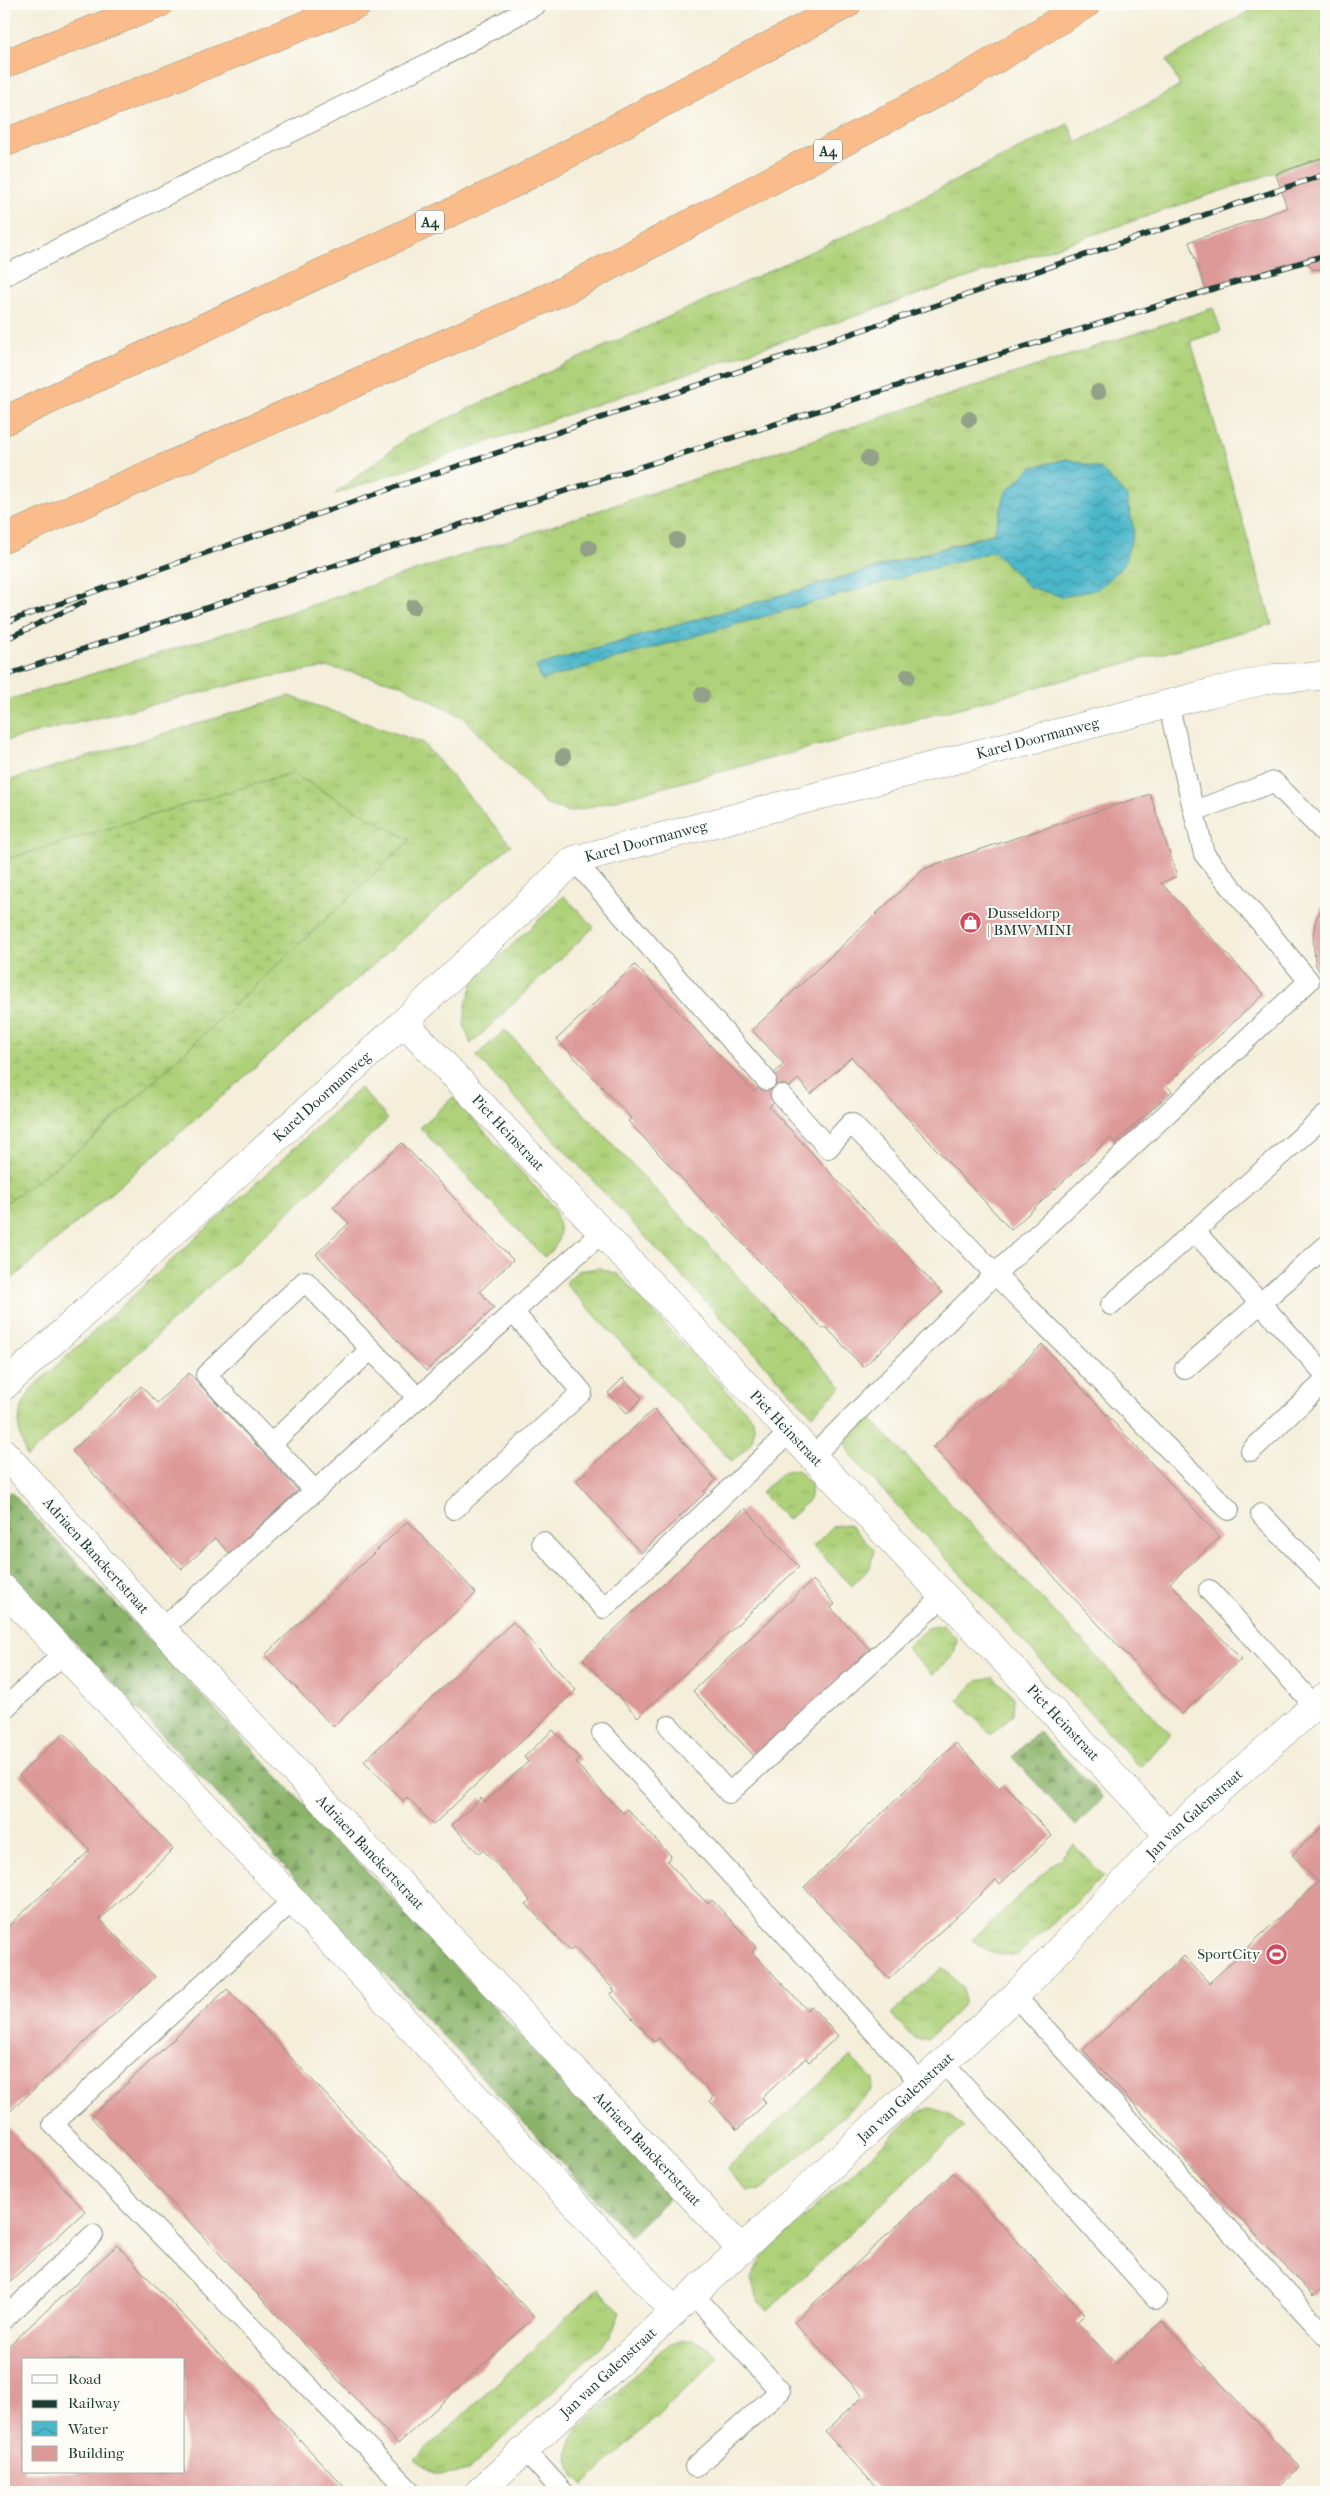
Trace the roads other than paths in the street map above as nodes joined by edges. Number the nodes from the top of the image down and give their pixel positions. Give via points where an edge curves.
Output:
1 (159, 4) edge
2 (358, 4) edge
3 (537, 4) edge
4 (847, 4) edge
5 (1086, 4) edge
6 (4, 64) edge
7 (4, 143) edge
8 (4, 276) edge
9 (4, 421) edge
10 (4, 539) edge
11 (1326, 676) edge
12 (1168, 703) junction
13 (1194, 811) junction
14 (1326, 834) edge
15 (574, 860) junction
16 (404, 1022) junction
17 (766, 1080) dead end
18 (781, 1096) dead end
19 (1326, 1116) edge
20 (602, 1232) junction
21 (1195, 1232) junction
22 (1326, 1246) edge
23 (995, 1274) junction
24 (1261, 1304) junction
25 (1111, 1305) dead end
26 (513, 1312) junction
27 (371, 1349) junction
28 (1185, 1369) dead end
29 (1326, 1375) edge
30 (1326, 1380) edge
31 (4, 1386) edge
32 (418, 1398) junction
33 (790, 1432) junction
34 (271, 1444) junction
35 (1251, 1452) dead end
36 (4, 1453) edge
37 (813, 1456) junction
38 (315, 1491) junction
39 (454, 1510) dead end
40 (1229, 1510) dead end
41 (1261, 1514) dead end
42 (542, 1542) dead end
43 (1326, 1581) edge
44 (4, 1588) edge
45 (1209, 1590) dead end
46 (944, 1596) junction
47 (162, 1629) junction
48 (64, 1653) junction
49 (1320, 1701) edge
50 (4, 1709) edge
51 (669, 1726) dead end
52 (602, 1733) dead end
53 (1169, 1835) junction
54 (294, 1899) junction
55 (1015, 1996) junction
56 (942, 2061) junction
57 (920, 2082) junction
58 (93, 2235) dead end
59 (742, 2250) junction
60 (1157, 2299) dead end
61 (684, 2303) junction
62 (4, 2319) edge
63 (1326, 2336) edge
64 (524, 2449) junction
65 (695, 2467) dead end
66 (411, 2492) edge
67 (479, 2492) edge
68 (563, 2492) edge

1 - 6 highway
2 - 7 highway
3 - 8 lane via 441,57
4 - 9 highway, A4 via 514,183
5 - 10 highway, A4 via 970,75 565,290
11 - 12 street, Karel Doormanweg via 1274,678
12 - 13 lane
12 - 15 street, Karel Doormanweg
13 - 14 lane via 1274,782
13 - 23 lane via 1204,854 1309,982
15 - 16 street, Karel Doormanweg
15 - 17 lane
16 - 20 street, Piet Heinstraat
16 - 31 street, Karel Doormanweg
18 - 23 lane via 828,1148 851,1123
19 - 21 lane
20 - 26 lane
20 - 33 street, Piet Heinstraat
21 - 24 lane
21 - 25 lane
22 - 24 lane
23 - 37 lane
23 - 40 lane
24 - 28 lane
24 - 29 lane
26 - 32 lane
26 - 39 lane via 582,1392
27 - 32 lane
27 - 34 lane
27 - 34 lane via 305,1281 206,1375
30 - 35 lane
32 - 38 lane
33 - 37 street, Piet Heinstraat
33 - 42 lane via 604,1608
34 - 38 lane
36 - 47 street, Adriaen Banckertstraat
37 - 46 street, Piet Heinstraat
38 - 47 lane
41 - 43 lane
44 - 48 street
45 - 49 lane
46 - 51 lane via 729,1793
46 - 53 street, Piet Heinstraat
47 - 59 street, Adriaen Banckertstraat
48 - 50 lane
48 - 54 street
49 - 53 street, Jan van Galenstraat
52 - 57 lane
53 - 55 street, Jan van Galenstraat
54 - 61 street
54 - 66 lane via 53,2124
55 - 56 street, Jan van Galenstraat
55 - 63 lane
56 - 57 street, Jan van Galenstraat
56 - 60 lane
57 - 59 street, Jan van Galenstraat
58 - 62 lane
59 - 61 street, Jan van Galenstraat
61 - 64 street, Jan van Galenstraat
61 - 65 lane via 780,2392
64 - 67 street, Jan van Galenstraat
64 - 68 lane

